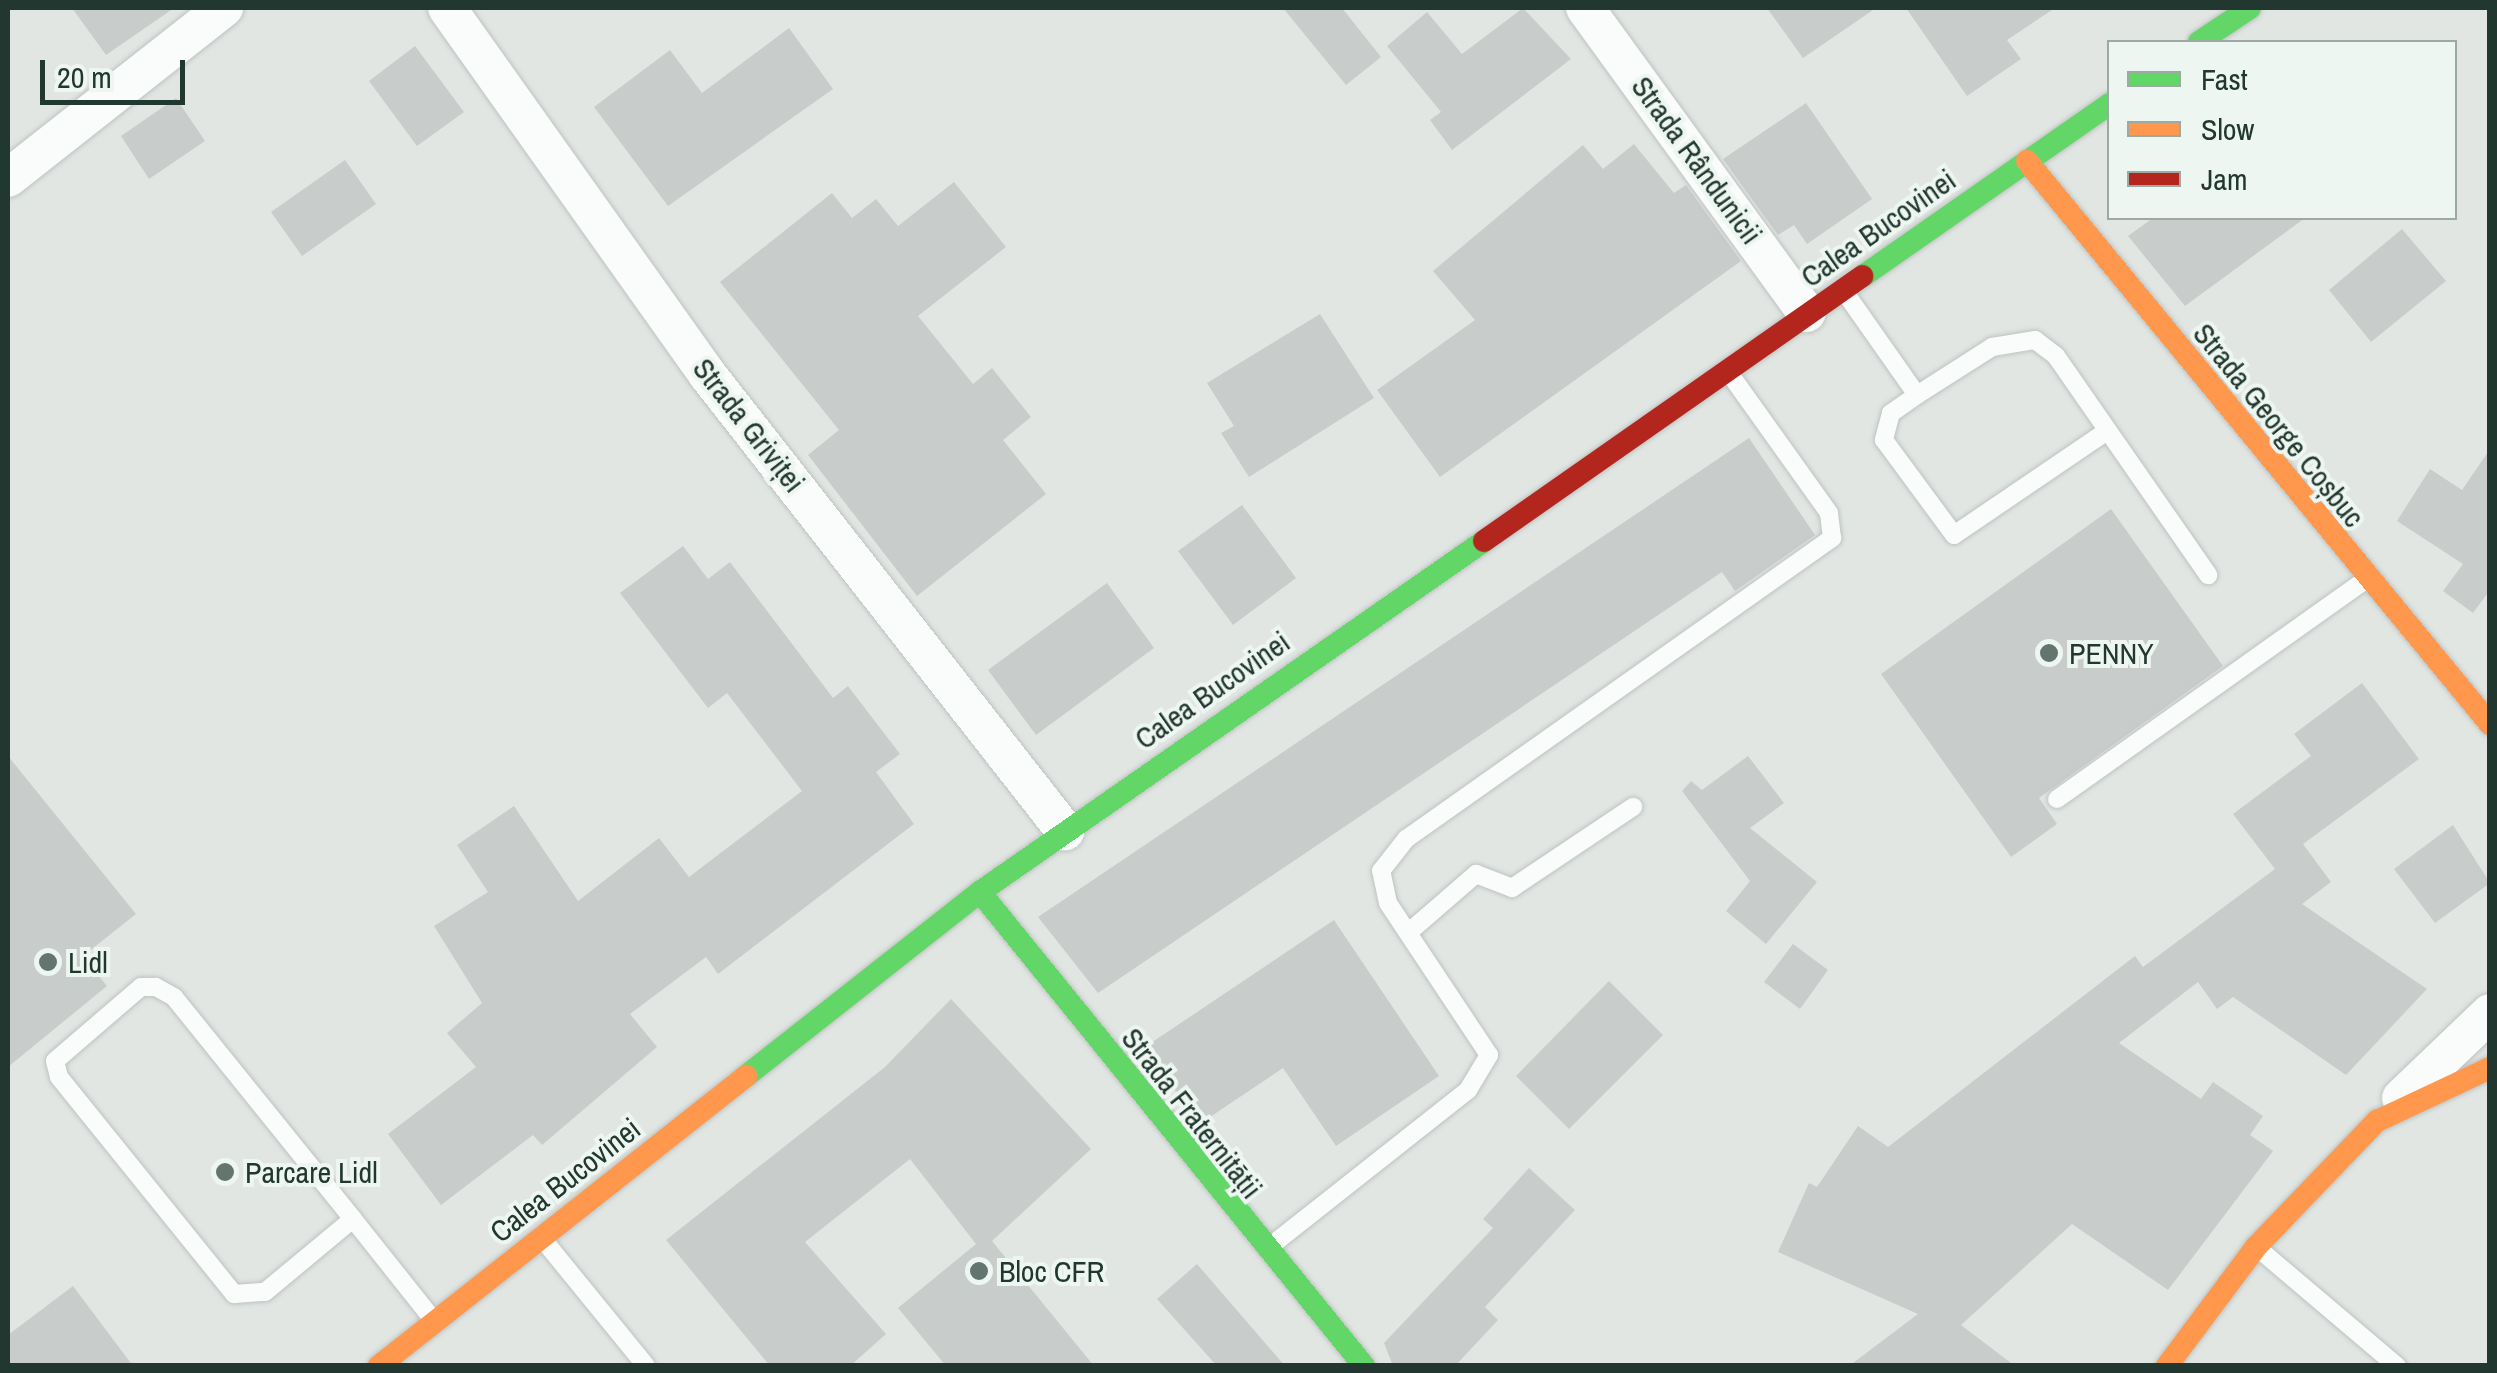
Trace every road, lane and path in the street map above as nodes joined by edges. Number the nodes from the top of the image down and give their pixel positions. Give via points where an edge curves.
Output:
1 (224, 8) edge
2 (446, 8) edge
3 (1585, 8) edge
4 (2250, 8) edge
5 (2203, 40) edge
6 (2107, 106) edge
7 (2027, 161) junction
8 (8, 178) edge
9 (1843, 290) junction
10 (1807, 314) junction
11 (1726, 368) junction
12 (1917, 394) junction
13 (2107, 430) junction
14 (2208, 575) dead end
15 (2365, 580) junction
16 (2490, 724) edge
17 (2057, 799) dead end
18 (1633, 807) dead end
19 (1065, 831) junction
20 (980, 892) junction
21 (1408, 932) junction
22 (2490, 1013) edge
23 (2490, 1068) edge
24 (2377, 1121) junction
25 (353, 1219) junction
26 (540, 1236) junction
27 (2256, 1247) junction
28 (1264, 1251) junction
29 (434, 1322) junction
30 (2174, 1360) edge
31 (379, 1366) edge
32 (646, 1366) edge
33 (1364, 1366) edge
34 (2396, 1366) edge

1 - 8 street
2 - 19 street, Strada Griviței via 707,374
3 - 10 street, Strada Rândunicii
4 - 5 main road
6 - 7 main road, Calea Bucovinei
7 - 9 main road, Calea Bucovinei
7 - 15 main road, Strada George Coșbuc
9 - 10 main road, Calea Bucovinei
9 - 12 lane
10 - 11 main road, Calea Bucovinei
11 - 19 main road, Calea Bucovinei
11 - 21 lane via 1829,513 1832,538 1406,839 1381,871 1388,904
12 - 13 lane via 1992,347 2036,340 2056,356
12 - 13 lane via 1892,414 1884,440 1954,535
13 - 14 lane
15 - 16 main road, Strada George Coșbuc
15 - 17 lane
18 - 21 lane via 1512,888 1476,874
19 - 20 main road, Calea Bucovinei
20 - 26 main road, Calea Bucovinei
20 - 28 main road, Strada Fraternității
21 - 28 lane via 1489,1054 1468,1090
22 - 24 street
23 - 24 main road
24 - 27 main road
25 - 25 lane via 174,996 141,987 56,1060 59,1077 234,1294 266,1292
25 - 29 lane
26 - 29 main road, Calea Bucovinei
26 - 32 lane
27 - 30 main road
27 - 34 lane
28 - 33 main road, Strada Fraternității
29 - 31 main road, Calea Bucovinei

